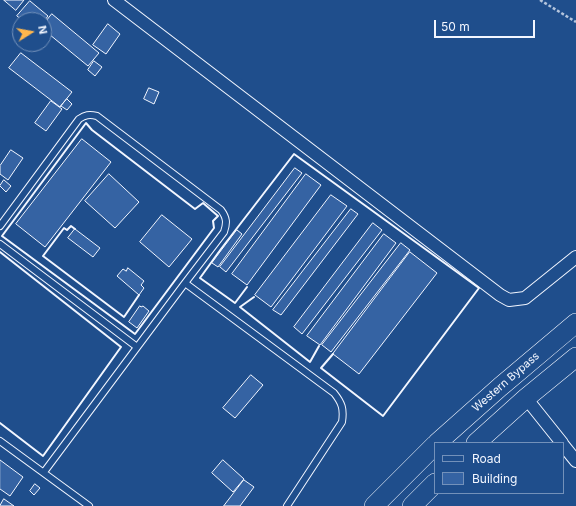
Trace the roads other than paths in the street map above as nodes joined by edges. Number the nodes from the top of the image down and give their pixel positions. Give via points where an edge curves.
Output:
1 (114, 0) edge
2 (0, 226) edge
3 (0, 244) edge
4 (576, 257) edge
5 (185, 283) junction
6 (576, 323) edge
7 (137, 346) junction
8 (576, 357) edge
9 (526, 398) junction
10 (0, 441) edge
11 (439, 442) edge
12 (477, 442) edge
13 (560, 442) edge
14 (434, 446) edge
15 (564, 446) edge
16 (576, 461) edge
17 (44, 472) junction
18 (434, 484) edge
19 (419, 504) edge
20 (89, 506) edge
21 (287, 506) edge
22 (374, 506) edge

1 - 4 street via 500,295 510,300 525,298
2 - 5 lane via 79,119 84,115 97,116 221,210 226,217 227,225 224,232
3 - 7 lane
5 - 7 lane
5 - 21 lane via 334,393 341,402 342,422
6 - 11 main road, Western Bypass via 500,386
7 - 17 lane
8 - 9 main road
9 - 12 main road
9 - 13 street
10 - 17 lane
14 - 22 main road
15 - 16 street
17 - 20 lane
18 - 19 main road

